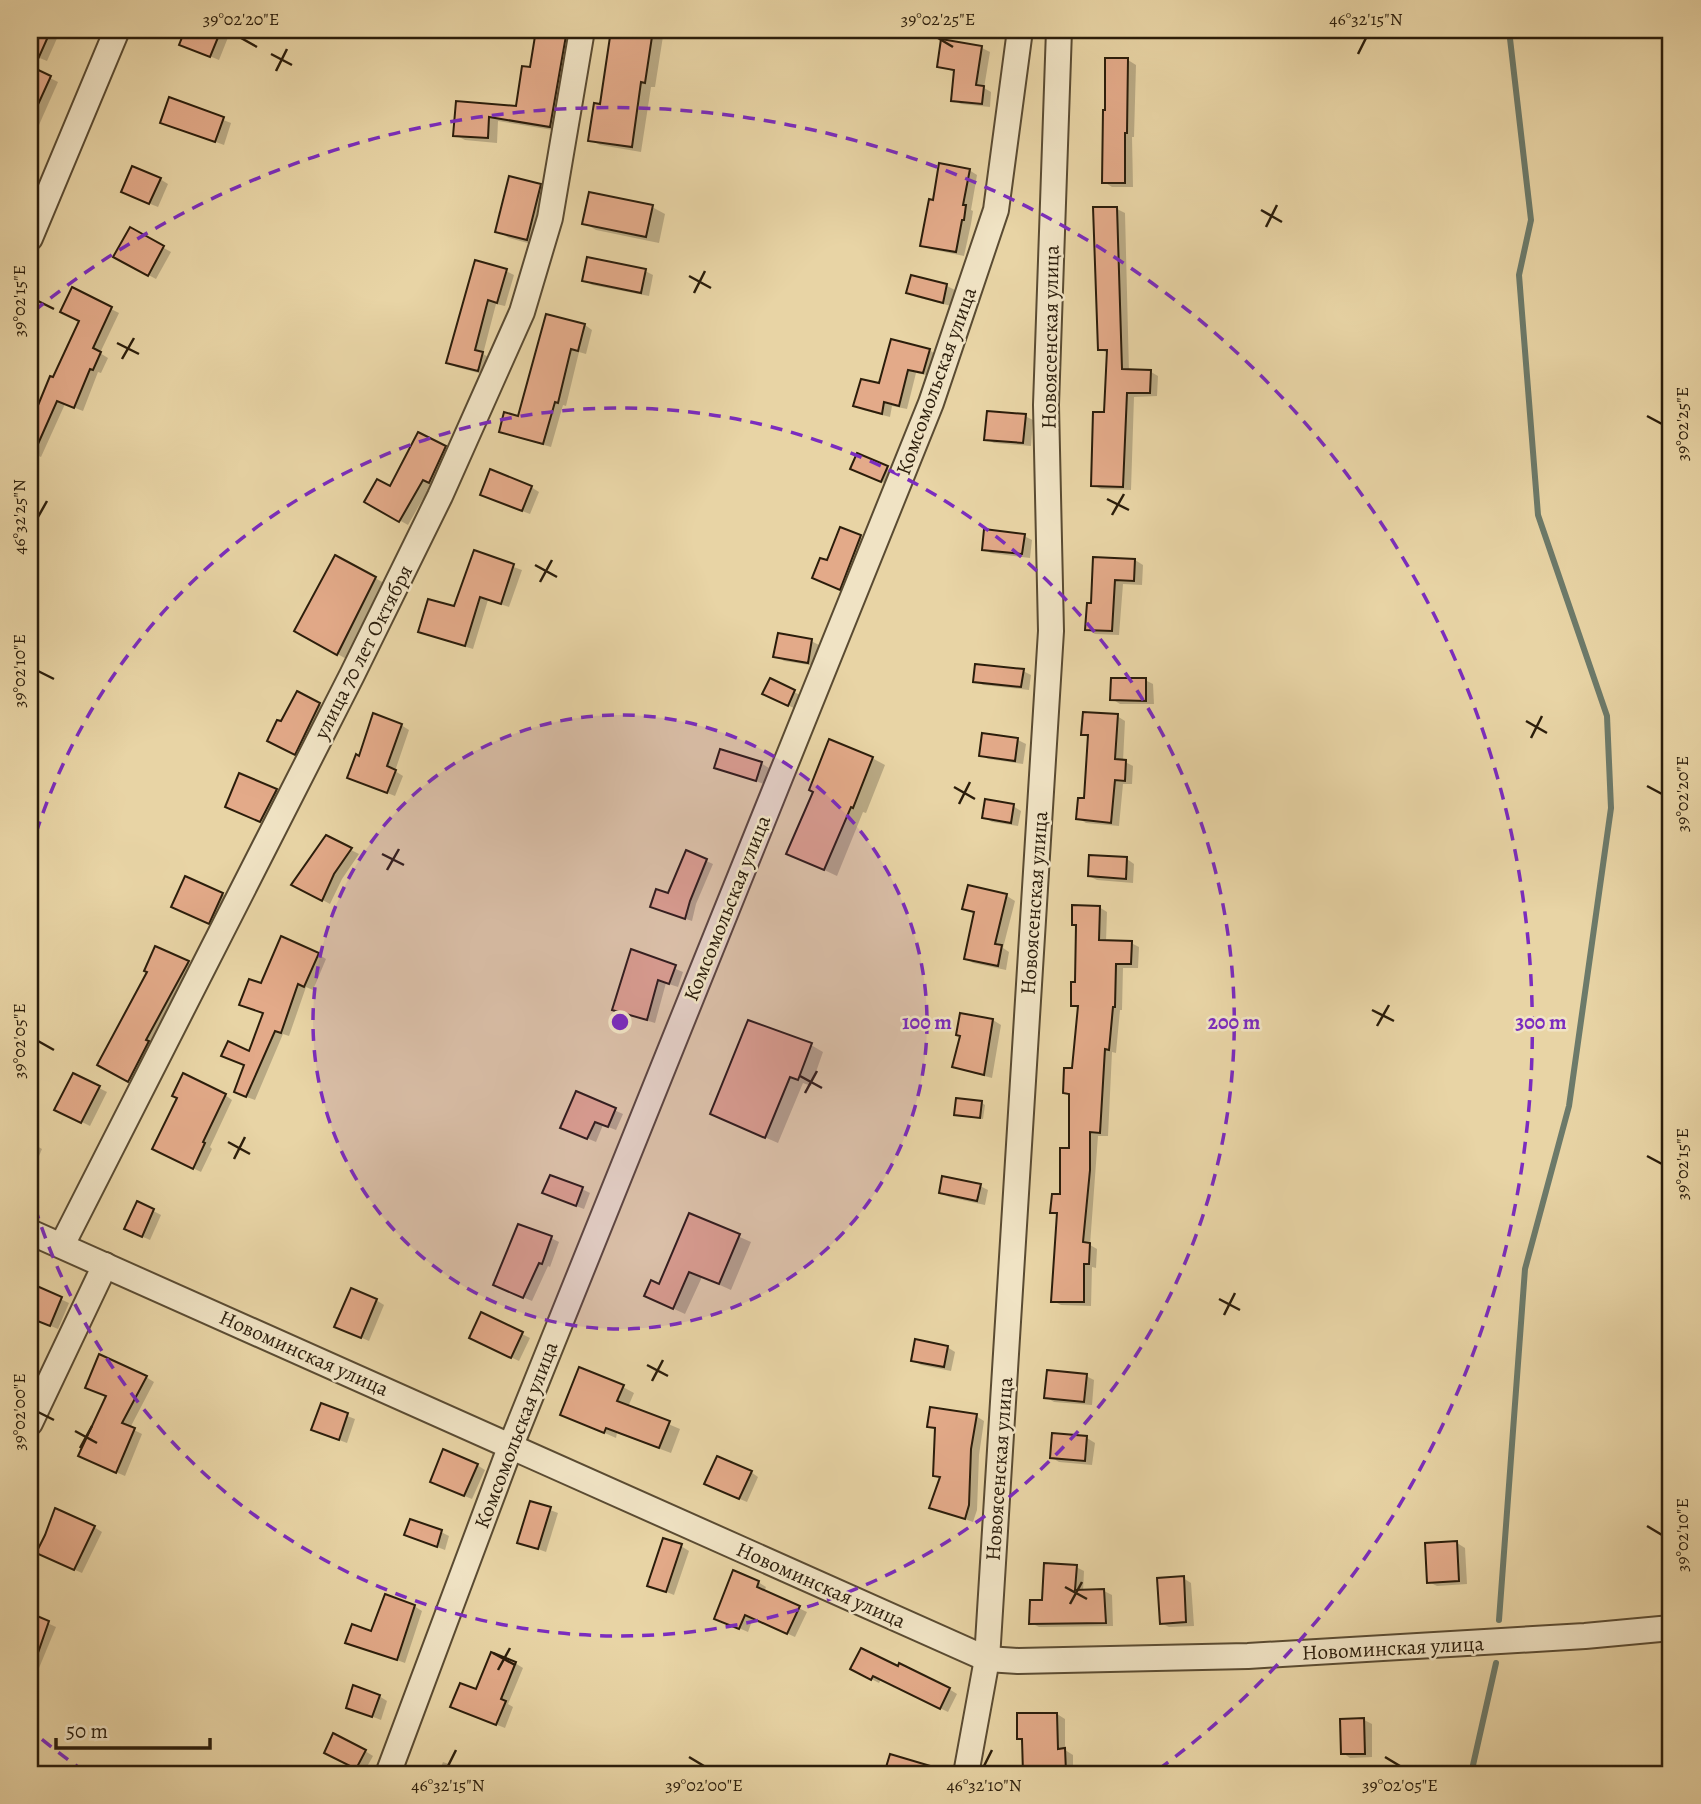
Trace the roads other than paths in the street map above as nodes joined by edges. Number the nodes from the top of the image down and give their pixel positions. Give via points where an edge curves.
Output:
1 (117, 30) edge
2 (582, 30) edge
3 (1020, 30) edge
4 (1059, 30) edge
5 (30, 238) edge
6 (30, 1232) edge
7 (62, 1245) junction
8 (106, 1265) junction
9 (30, 1423) edge
10 (511, 1445) junction
11 (1671, 1628) edge
12 (987, 1659) junction
13 (388, 1774) edge
14 (966, 1774) edge

1 - 5 street
2 - 7 street, улица 70 лет Октября via 550,218 522,312 440,496 358,663
3 - 10 street, Комсомольская улица via 996,210 931,403
4 - 12 street, Новоясенская улица via 1046,405 1051,631
6 - 7 street, Новоминская улица
7 - 8 street, Новоминская улица
8 - 9 street
8 - 10 street, Новоминская улица
10 - 12 street, Новоминская улица
10 - 13 street, Комсомольская улица
11 - 12 street, Новоминская улица via 1248,1656
12 - 14 street, Новоясенская улица

